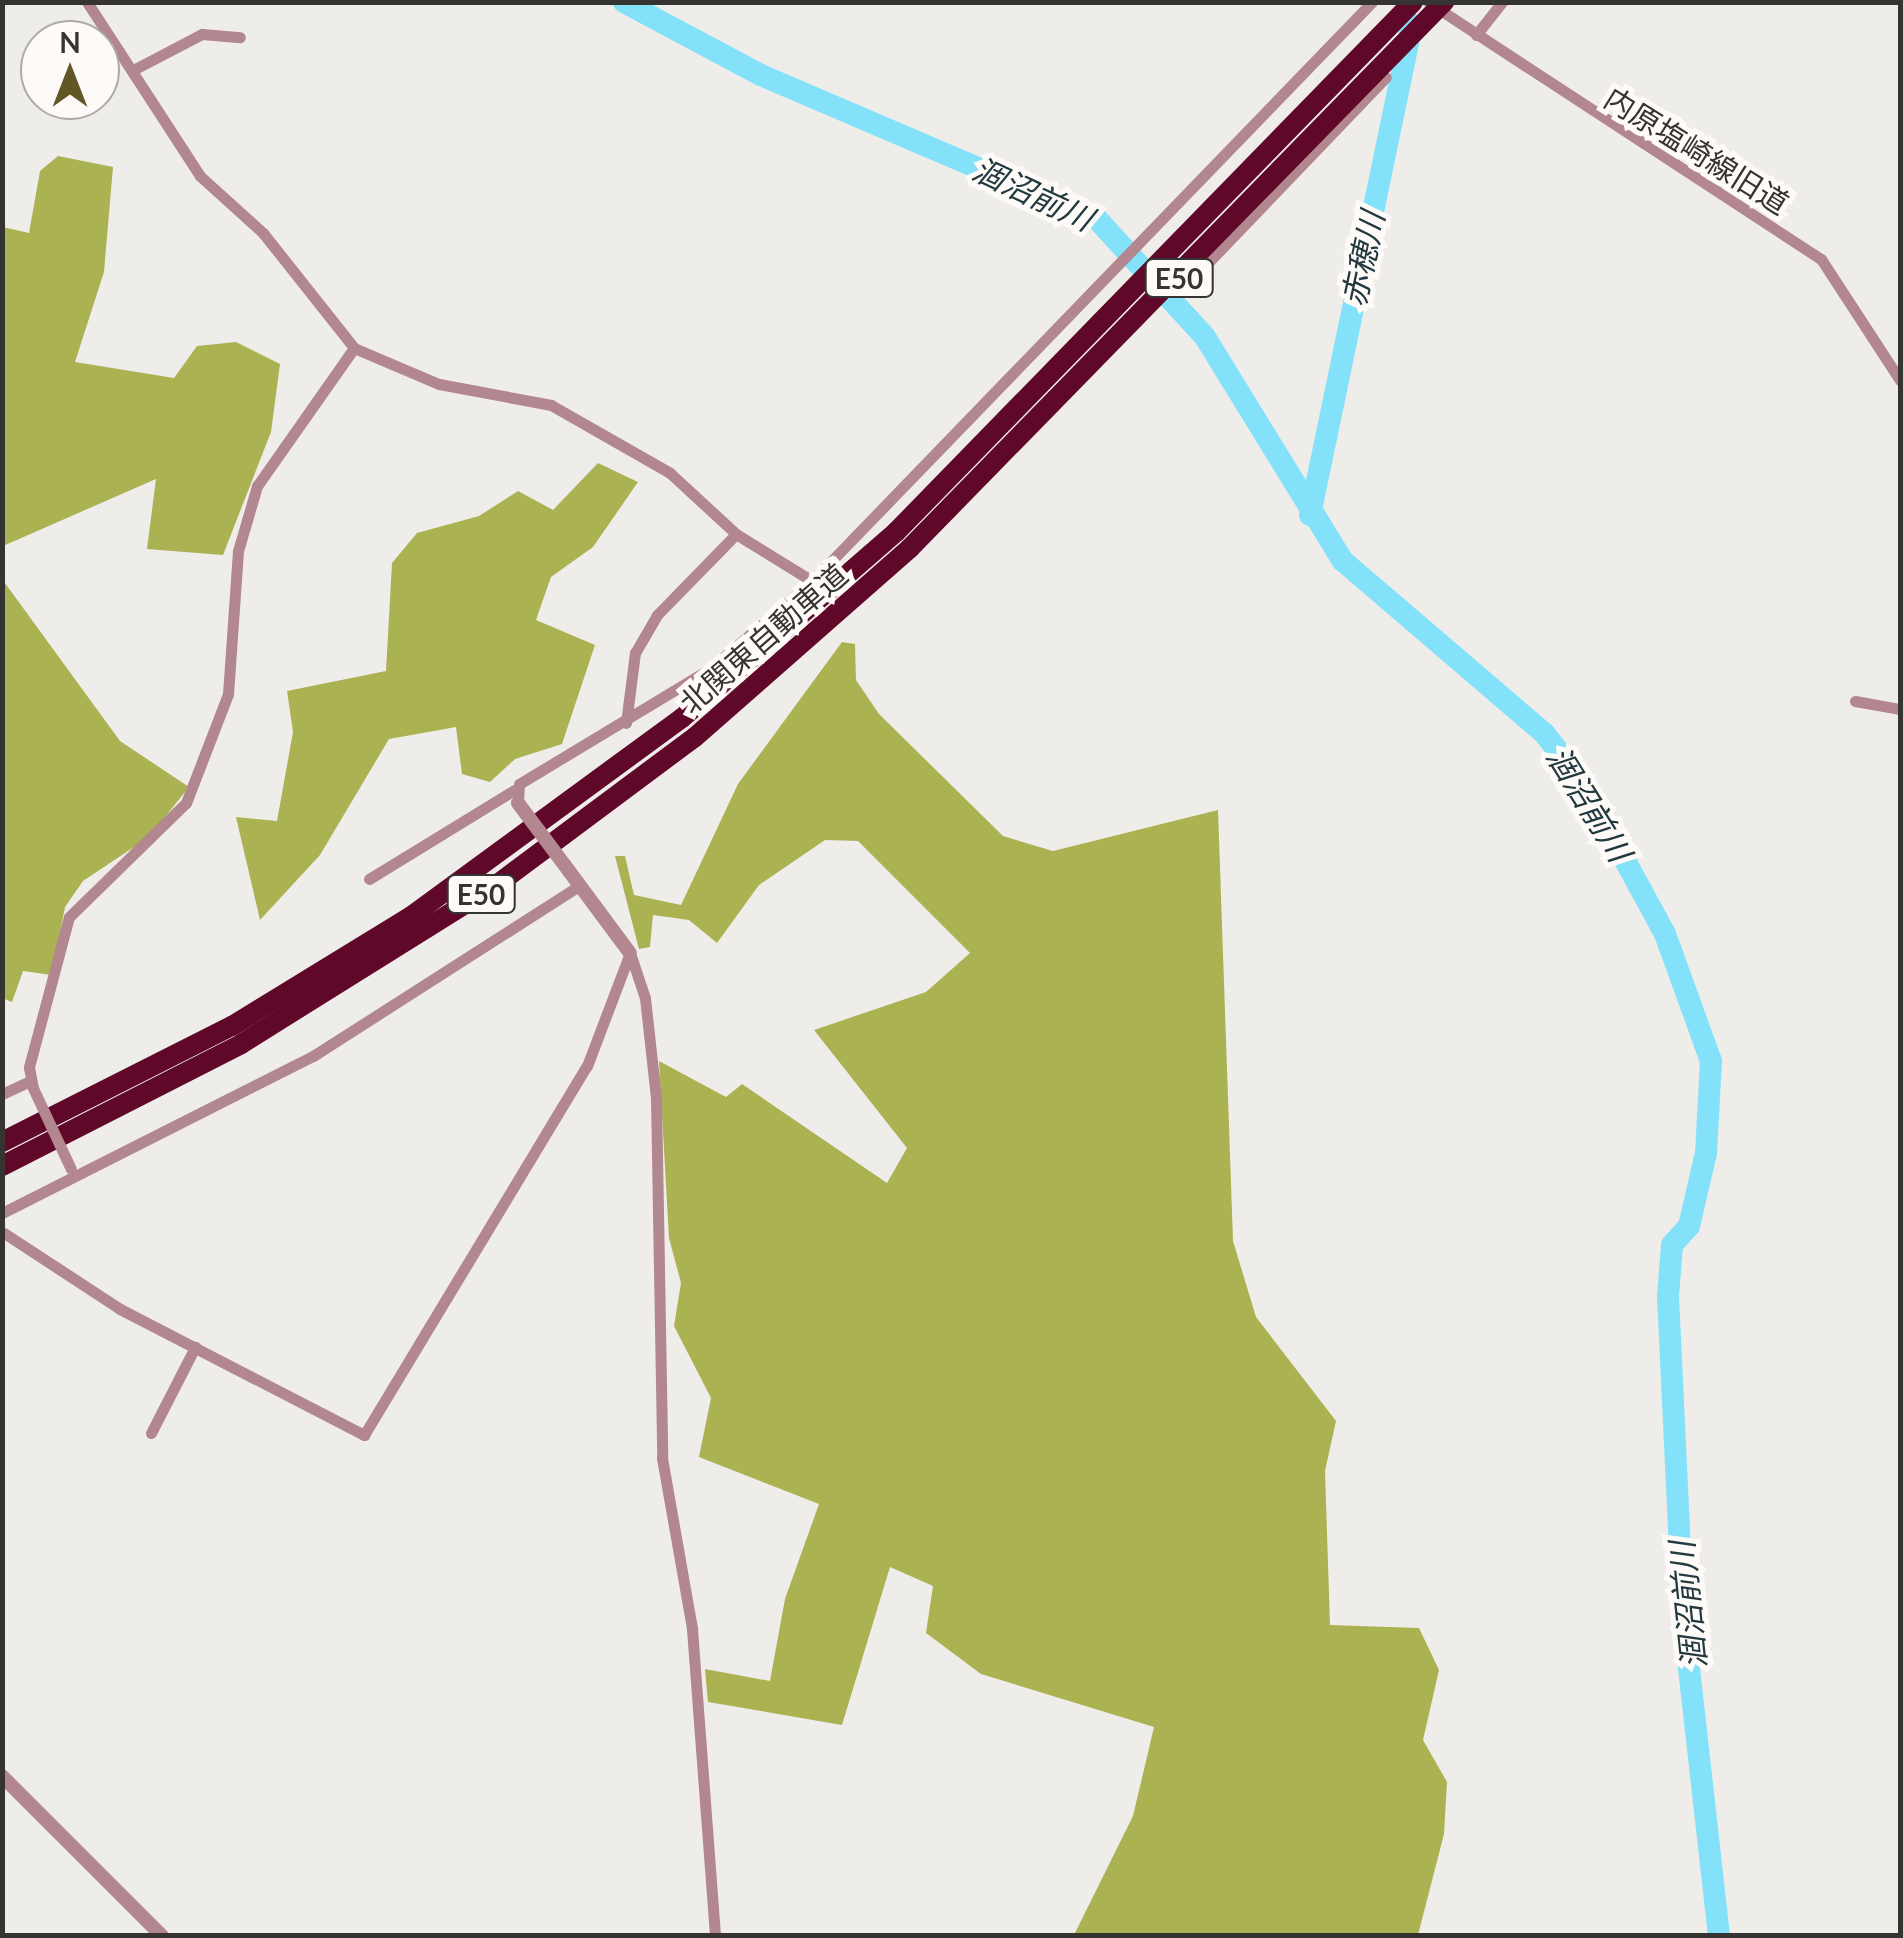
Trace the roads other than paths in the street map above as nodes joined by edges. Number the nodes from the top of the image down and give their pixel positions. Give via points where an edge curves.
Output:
1 (87, 2) edge
2 (1372, 2) edge
3 (1413, 2) edge
4 (1428, 2) edge
5 (1444, 2) edge
6 (1502, 2) edge
7 (1476, 35) junction
8 (240, 37) dead end
9 (1316, 62) junction
10 (133, 70) junction
11 (1386, 77) dead end
12 (1358, 106) junction
13 (1201, 270) dead end
14 (354, 348) junction
15 (1900, 380) edge
16 (736, 534) junction
17 (903, 540) junction
18 (812, 581) junction
19 (1856, 701) dead end
20 (1900, 709) edge
21 (626, 723) junction
22 (516, 796) junction
23 (369, 879) dead end
24 (580, 884) junction
25 (630, 954) junction
26 (30, 1085) junction
27 (2, 1094) edge
28 (2, 1141) edge
29 (2, 1166) edge
30 (73, 1172) junction
31 (4, 1212) edge
32 (3, 1235) edge
33 (195, 1348) junction
34 (151, 1434) dead end
35 (2, 1776) edge
36 (162, 1936) edge
37 (715, 1936) edge

1 - 10 street
2 - 9 street
3 - 17 highway, 北関東自動車道 / E50, bridge
4 - 7 street, 内原塩崎線旧道
5 - 17 highway, 北関東自動車道 / E50, bridge
6 - 7 street
7 - 15 street, 内原塩崎線旧道 via 1821,258
8 - 10 street via 202,34
9 - 12 street
9 - 18 street
10 - 14 street via 200,176 263,233
11 - 12 street
12 - 13 street
14 - 16 street via 439,384 551,405 670,473
14 - 26 street via 257,486 238,551 228,694 195,784 153,840 74,906
16 - 18 street
16 - 21 street via 656,615 636,653
17 - 28 highway, 北関東自動車道 / E50 via 489,863 232,1026
17 - 29 highway, 北関東自動車道 / E50 via 696,737 499,882 241,1044
18 - 21 street via 746,642
19 - 20 street
21 - 22 street
22 - 23 street
22 - 24 street, bridge
24 - 25 street
24 - 30 street via 313,1056
25 - 33 street via 587,1066 364,1435
25 - 37 street via 645,998 656,1097 662,1458 692,1629
26 - 27 street
26 - 30 street, bridge
30 - 31 street
31 - 32 street
32 - 33 street
33 - 34 street
35 - 36 street

